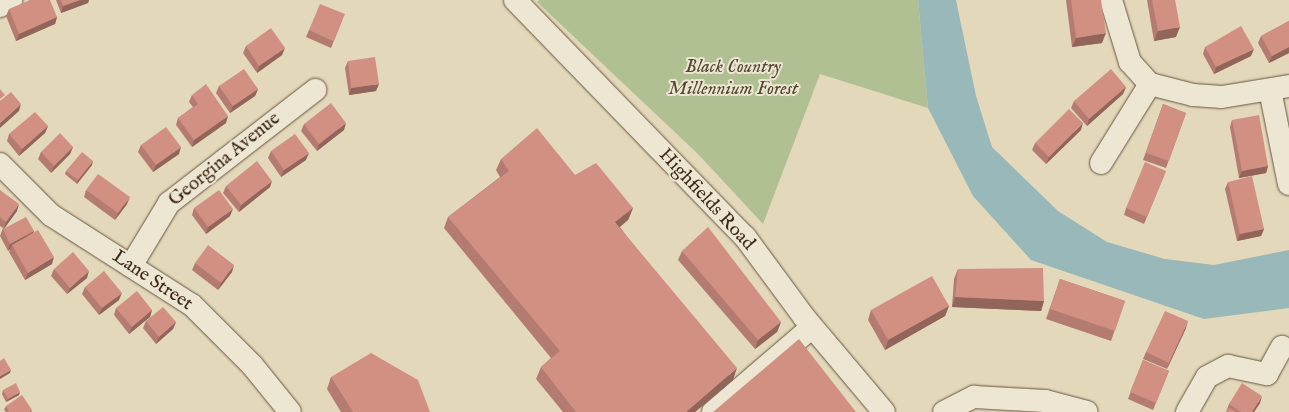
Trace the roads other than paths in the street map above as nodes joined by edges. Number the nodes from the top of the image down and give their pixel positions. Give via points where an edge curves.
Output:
1 (11, 0) edge
2 (515, 0) edge
3 (1110, 0) edge
4 (0, 6) edge
5 (1150, 84) junction
6 (1279, 88) edge
7 (315, 90) dead end
8 (1101, 163) dead end
9 (0, 164) edge
10 (1289, 184) edge
11 (131, 266) junction
12 (812, 326) junction
13 (1282, 347) dead end
14 (290, 412) edge
15 (713, 412) edge
16 (884, 412) edge
17 (944, 412) edge
18 (1087, 412) edge
19 (1187, 412) edge

1 - 4 street
2 - 12 street, Highfields Road via 745,238
3 - 5 street via 1130,62
5 - 6 street via 1222,97
5 - 8 street
6 - 10 street
7 - 11 street, Georgina Avenue via 169,203
9 - 11 street, Lane Street via 51,215
11 - 14 street, Lane Street via 192,305 252,365
12 - 15 street
12 - 16 street, Highfields Road
13 - 19 street via 1267,374 1228,366 1207,376
17 - 18 street via 974,397 1045,401

